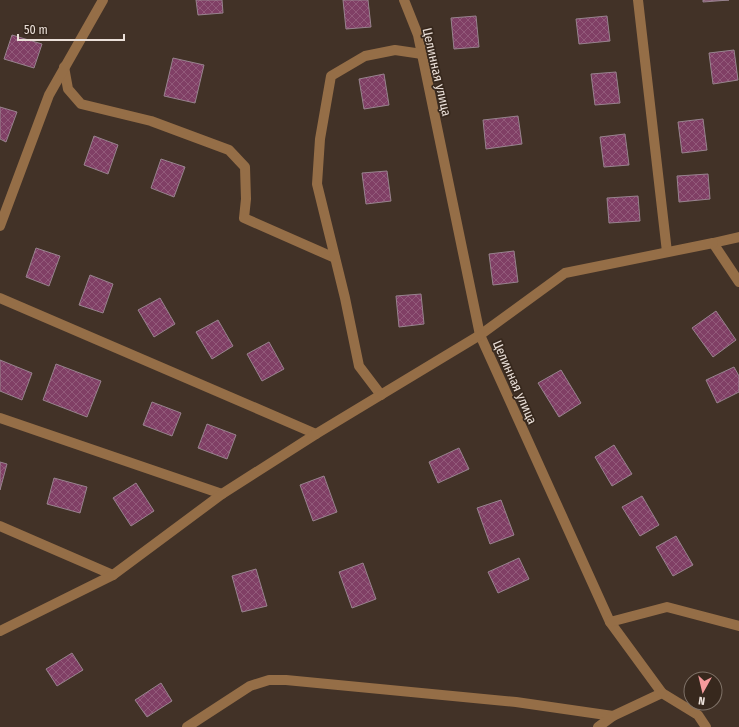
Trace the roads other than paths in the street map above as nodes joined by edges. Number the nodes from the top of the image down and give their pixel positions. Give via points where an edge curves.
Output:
1 (102, 0) edge
2 (404, 0) edge
3 (638, 0) edge
4 (422, 54) junction
5 (64, 67) junction
6 (0, 226) edge
7 (739, 237) edge
8 (713, 243) junction
9 (667, 252) junction
10 (335, 258) junction
11 (739, 282) edge
12 (0, 298) edge
13 (480, 335) junction
14 (380, 395) junction
15 (0, 418) edge
16 (316, 434) junction
17 (222, 494) junction
18 (0, 526) edge
19 (113, 575) junction
20 (610, 622) junction
21 (739, 626) edge
22 (0, 631) edge
23 (662, 693) junction
24 (613, 716) junction
25 (187, 727) edge
26 (598, 727) edge
27 (706, 727) edge

1 - 5 street
2 - 4 street, Целинная улица via 418,35
3 - 9 street
4 - 10 street via 395,50 365,56 331,76 320,139 317,184
4 - 13 street, Целинная улица
5 - 6 street via 49,95
5 - 10 street via 68,89 81,104 151,121 229,150 245,167 244,218
7 - 8 street
8 - 9 street
8 - 11 street
9 - 13 street via 565,273
10 - 14 street via 359,366
12 - 16 street
13 - 14 street
13 - 20 street, Целинная улица
14 - 16 street
15 - 17 street
16 - 17 street
17 - 19 street
18 - 19 street
19 - 22 street
20 - 21 street via 667,607
20 - 23 street, Целинная улица
23 - 24 street
23 - 27 street, Целинная улица via 698,715
24 - 25 street via 516,702 268,680 250,686
24 - 26 street

